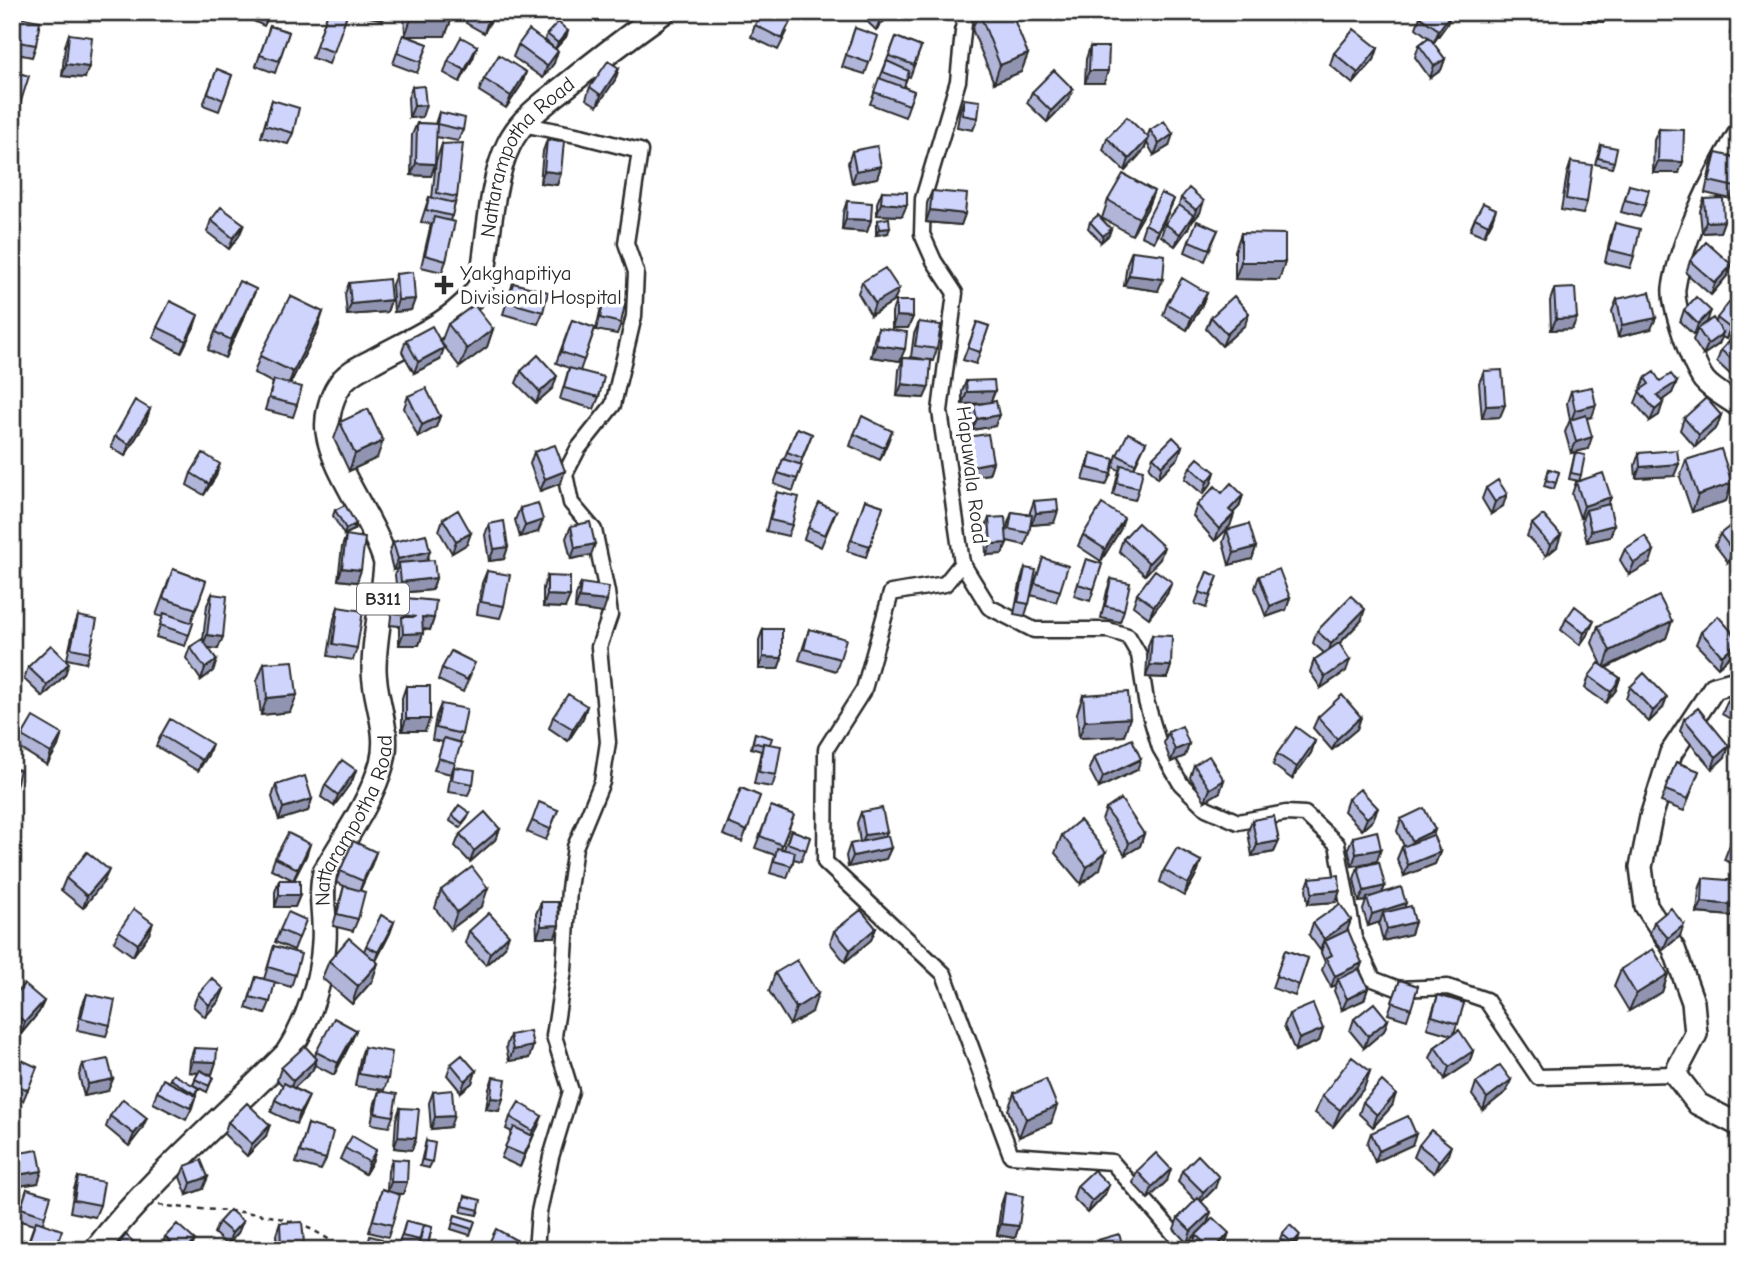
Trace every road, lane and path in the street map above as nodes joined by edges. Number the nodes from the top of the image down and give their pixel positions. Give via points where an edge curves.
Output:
1 (663, 12) edge
2 (965, 12) edge
3 (522, 124) junction
4 (1739, 134) edge
5 (1739, 406) edge
6 (962, 563) junction
7 (1739, 681) edge
8 (1675, 1074) junction
9 (1739, 1125) edge
10 (137, 1202) junction
11 (96, 1250) edge
12 (342, 1250) edge
13 (536, 1250) edge
14 (1188, 1250) edge

1 - 3 main road, Nattarampotha Road / B311
2 - 6 street, Hapuwala Road via 958,81 923,199 922,234 955,293 940,411
3 - 10 main road, Nattarampotha Road / B311 via 498,172 481,285 471,300 355,371 339,385 329,407 328,432 338,461 386,563 374,667 385,741 374,787 325,872 321,887 325,939 308,1014 287,1054
3 - 13 street via 640,151 626,243 635,272 634,316 613,405 578,449 565,474 571,503 593,530 607,592 610,615 599,647 608,742 602,782 575,847 569,889 565,970 554,1036 571,1090 551,1157
4 - 5 street via 1684,249 1673,291 1685,339 1705,381
6 - 8 street, Hapuwala Road via 989,607 1034,630 1108,630 1128,636 1139,655 1160,748 1181,784 1206,808 1238,822 1305,814 1337,844 1354,938 1373,979 1399,989 1448,987 1486,1000 1538,1077
6 - 14 street via 945,584 891,593 864,689 826,749 825,862 944,974 1011,1155 1112,1162
7 - 8 street via 1714,688 1671,753 1641,867 1646,906 1674,950 1693,1002 1696,1034
8 - 9 street via 1698,1104
10 - 11 main road, Nattarampotha Road / B311
10 - 12 path via 286,1219

